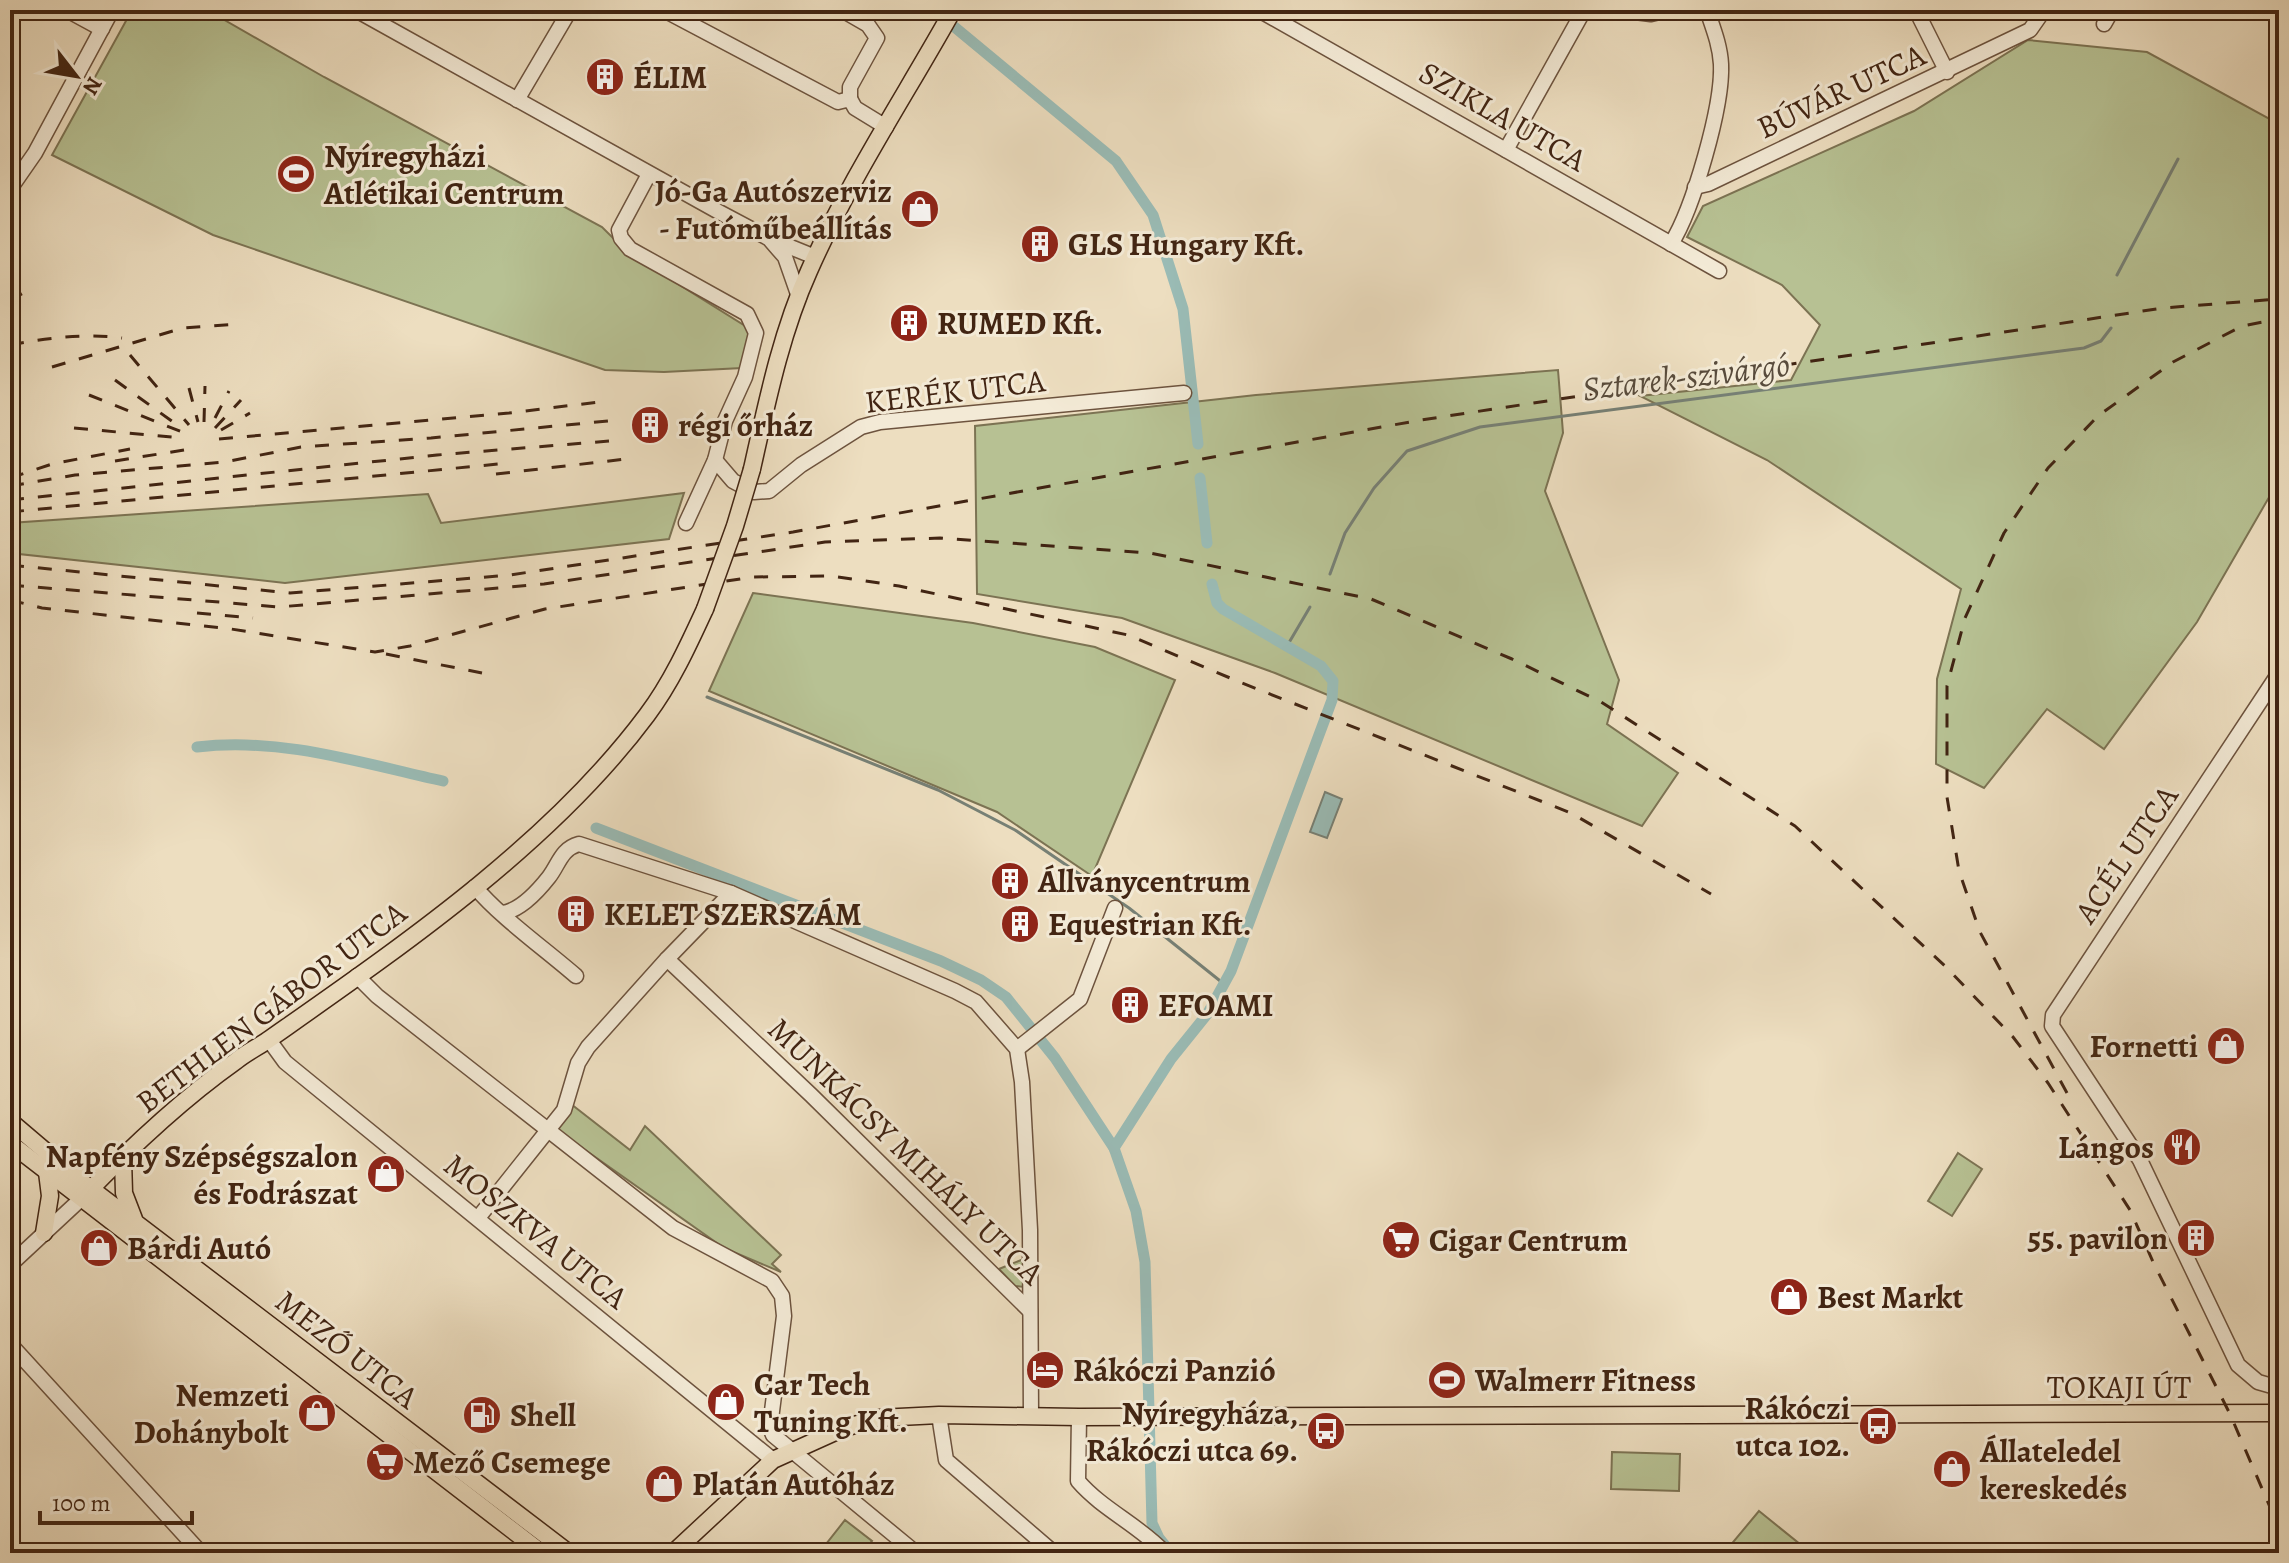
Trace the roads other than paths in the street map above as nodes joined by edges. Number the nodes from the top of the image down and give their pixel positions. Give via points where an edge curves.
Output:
1 (67, 10) edge
2 (112, 10) edge
3 (356, 10) edge
4 (570, 10) edge
5 (664, 10) edge
6 (842, 10) edge
7 (1259, 10) edge
8 (1584, 10) edge
9 (1619, 10) edge
10 (1668, 10) edge
11 (1707, 10) edge
12 (1916, 10) edge
13 (2044, 10) edge
14 (2112, 10) edge
15 (949, 17) edge
16 (2104, 24) dead end
17 (102, 29) junction
18 (1947, 72) junction
19 (850, 99) junction
20 (517, 100) junction
21 (886, 127) junction
22 (1506, 150) junction
23 (649, 174) junction
24 (1695, 187) junction
25 (10, 189) edge
26 (768, 238) junction
27 (1671, 244) junction
28 (815, 257) junction
29 (1719, 271) dead end
30 (799, 297) junction
31 (1184, 393) dead end
32 (715, 460) junction
33 (686, 523) dead end
34 (2279, 673) edge
35 (475, 887) junction
36 (731, 893) junction
37 (1115, 908) dead end
38 (503, 913) junction
39 (667, 959) junction
40 (357, 976) junction
41 (576, 976) dead end
42 (269, 1040) junction
43 (1017, 1049) junction
44 (10, 1121) edge
45 (549, 1131) junction
46 (10, 1143) edge
47 (123, 1159) junction
48 (54, 1167) junction
49 (87, 1193) junction
50 (478, 1218) junction
51 (134, 1220) junction
52 (44, 1233) junction
53 (10, 1265) edge
54 (1030, 1311) junction
55 (10, 1344) edge
56 (2279, 1388) edge
57 (2279, 1413) edge
58 (939, 1415) junction
59 (1031, 1416) junction
60 (1079, 1417) junction
61 (773, 1435) junction
62 (758, 1446) junction
63 (790, 1451) junction
64 (773, 1460) junction
65 (201, 1553) edge
66 (542, 1553) edge
67 (569, 1553) edge
68 (673, 1553) edge
69 (916, 1553) edge
70 (1054, 1553) edge
71 (1165, 1553) edge

1 - 17 street
2 - 17 street
3 - 20 street
4 - 20 street
5 - 19 street via 838,102
6 - 19 street via 868,25 877,38 850,87
7 - 22 street, SZIKLA UTCA
8 - 22 street
9 - 10 street
11 - 24 street, BÚVÁR UTCA via 1718,40 1721,89
12 - 18 street
13 - 18 street, BÚVÁR UTCA via 2030,30
14 - 16 street
15 - 21 main road, BETHLEN GÁBOR UTCA
17 - 25 street
18 - 24 street, BÚVÁR UTCA
19 - 21 street via 855,108
20 - 23 street
21 - 28 main road, BETHLEN GÁBOR UTCA
22 - 27 street, SZIKLA UTCA
23 - 26 street
23 - 32 street via 619,230 621,238 630,249 747,314 756,333
24 - 27 street, BÚVÁR UTCA
26 - 28 street
26 - 30 street via 785,257
27 - 29 street, SZIKLA UTCA
28 - 30 main road, BETHLEN GÁBOR UTCA
30 - 35 main road, BETHLEN GÁBOR UTCA, bridge via 735,526 705,609 669,680 578,797
31 - 32 street, KERÉK UTCA via 880,422 861,427 769,491 754,492 733,481
32 - 33 street
34 - 56 street, ACÉL UTCA via 2053,1015 2052,1026 2140,1160 2238,1365 2258,1382
35 - 38 street via 488,905
35 - 40 main road, BETHLEN GÁBOR UTCA
36 - 38 street via 579,844 563,853 550,876 514,911
36 - 39 street
36 - 43 street via 976,1002
37 - 43 street via 1080,999
38 - 41 street
39 - 45 street via 588,1047 564,1110
39 - 54 street, MUNKÁCSY MIHÁLY UTCA
40 - 42 main road, BETHLEN GÁBOR UTCA
40 - 45 street
42 - 47 main road, BETHLEN GÁBOR UTCA via 202,1088
42 - 50 street, MOSZKVA UTCA via 285,1062
43 - 54 street via 1030,1230
44 - 48 main road
45 - 50 street
45 - 61 street via 673,1228 772,1281 782,1296 784,1316
46 - 48 main road
47 - 48 main road
47 - 49 main road, BETHLEN GÁBOR UTCA
47 - 51 main road via 124,1193
48 - 49 main road
48 - 52 main road
49 - 51 main road, MEZŐ UTCA
49 - 52 street, BETHLEN GÁBOR UTCA
49 - 66 main road, MEZŐ UTCA
50 - 62 street, MOSZKVA UTCA
51 - 67 main road, MEZŐ UTCA
52 - 53 street, BETHLEN GÁBOR UTCA
54 - 59 street, MUNKÁCSY MIHÁLY UTCA
55 - 65 street
57 - 60 main road, TOKAJI ÚT
58 - 59 main road, TOKAJI ÚT
58 - 63 main road, TOKAJI ÚT via 879,1418
58 - 70 street via 946,1460
59 - 60 main road, TOKAJI ÚT
60 - 71 street via 1078,1481
61 - 62 street
61 - 63 street
62 - 64 street, MOSZKVA UTCA
63 - 64 main road, TOKAJI ÚT
63 - 69 street
64 - 68 main road, TOKAJI ÚT

